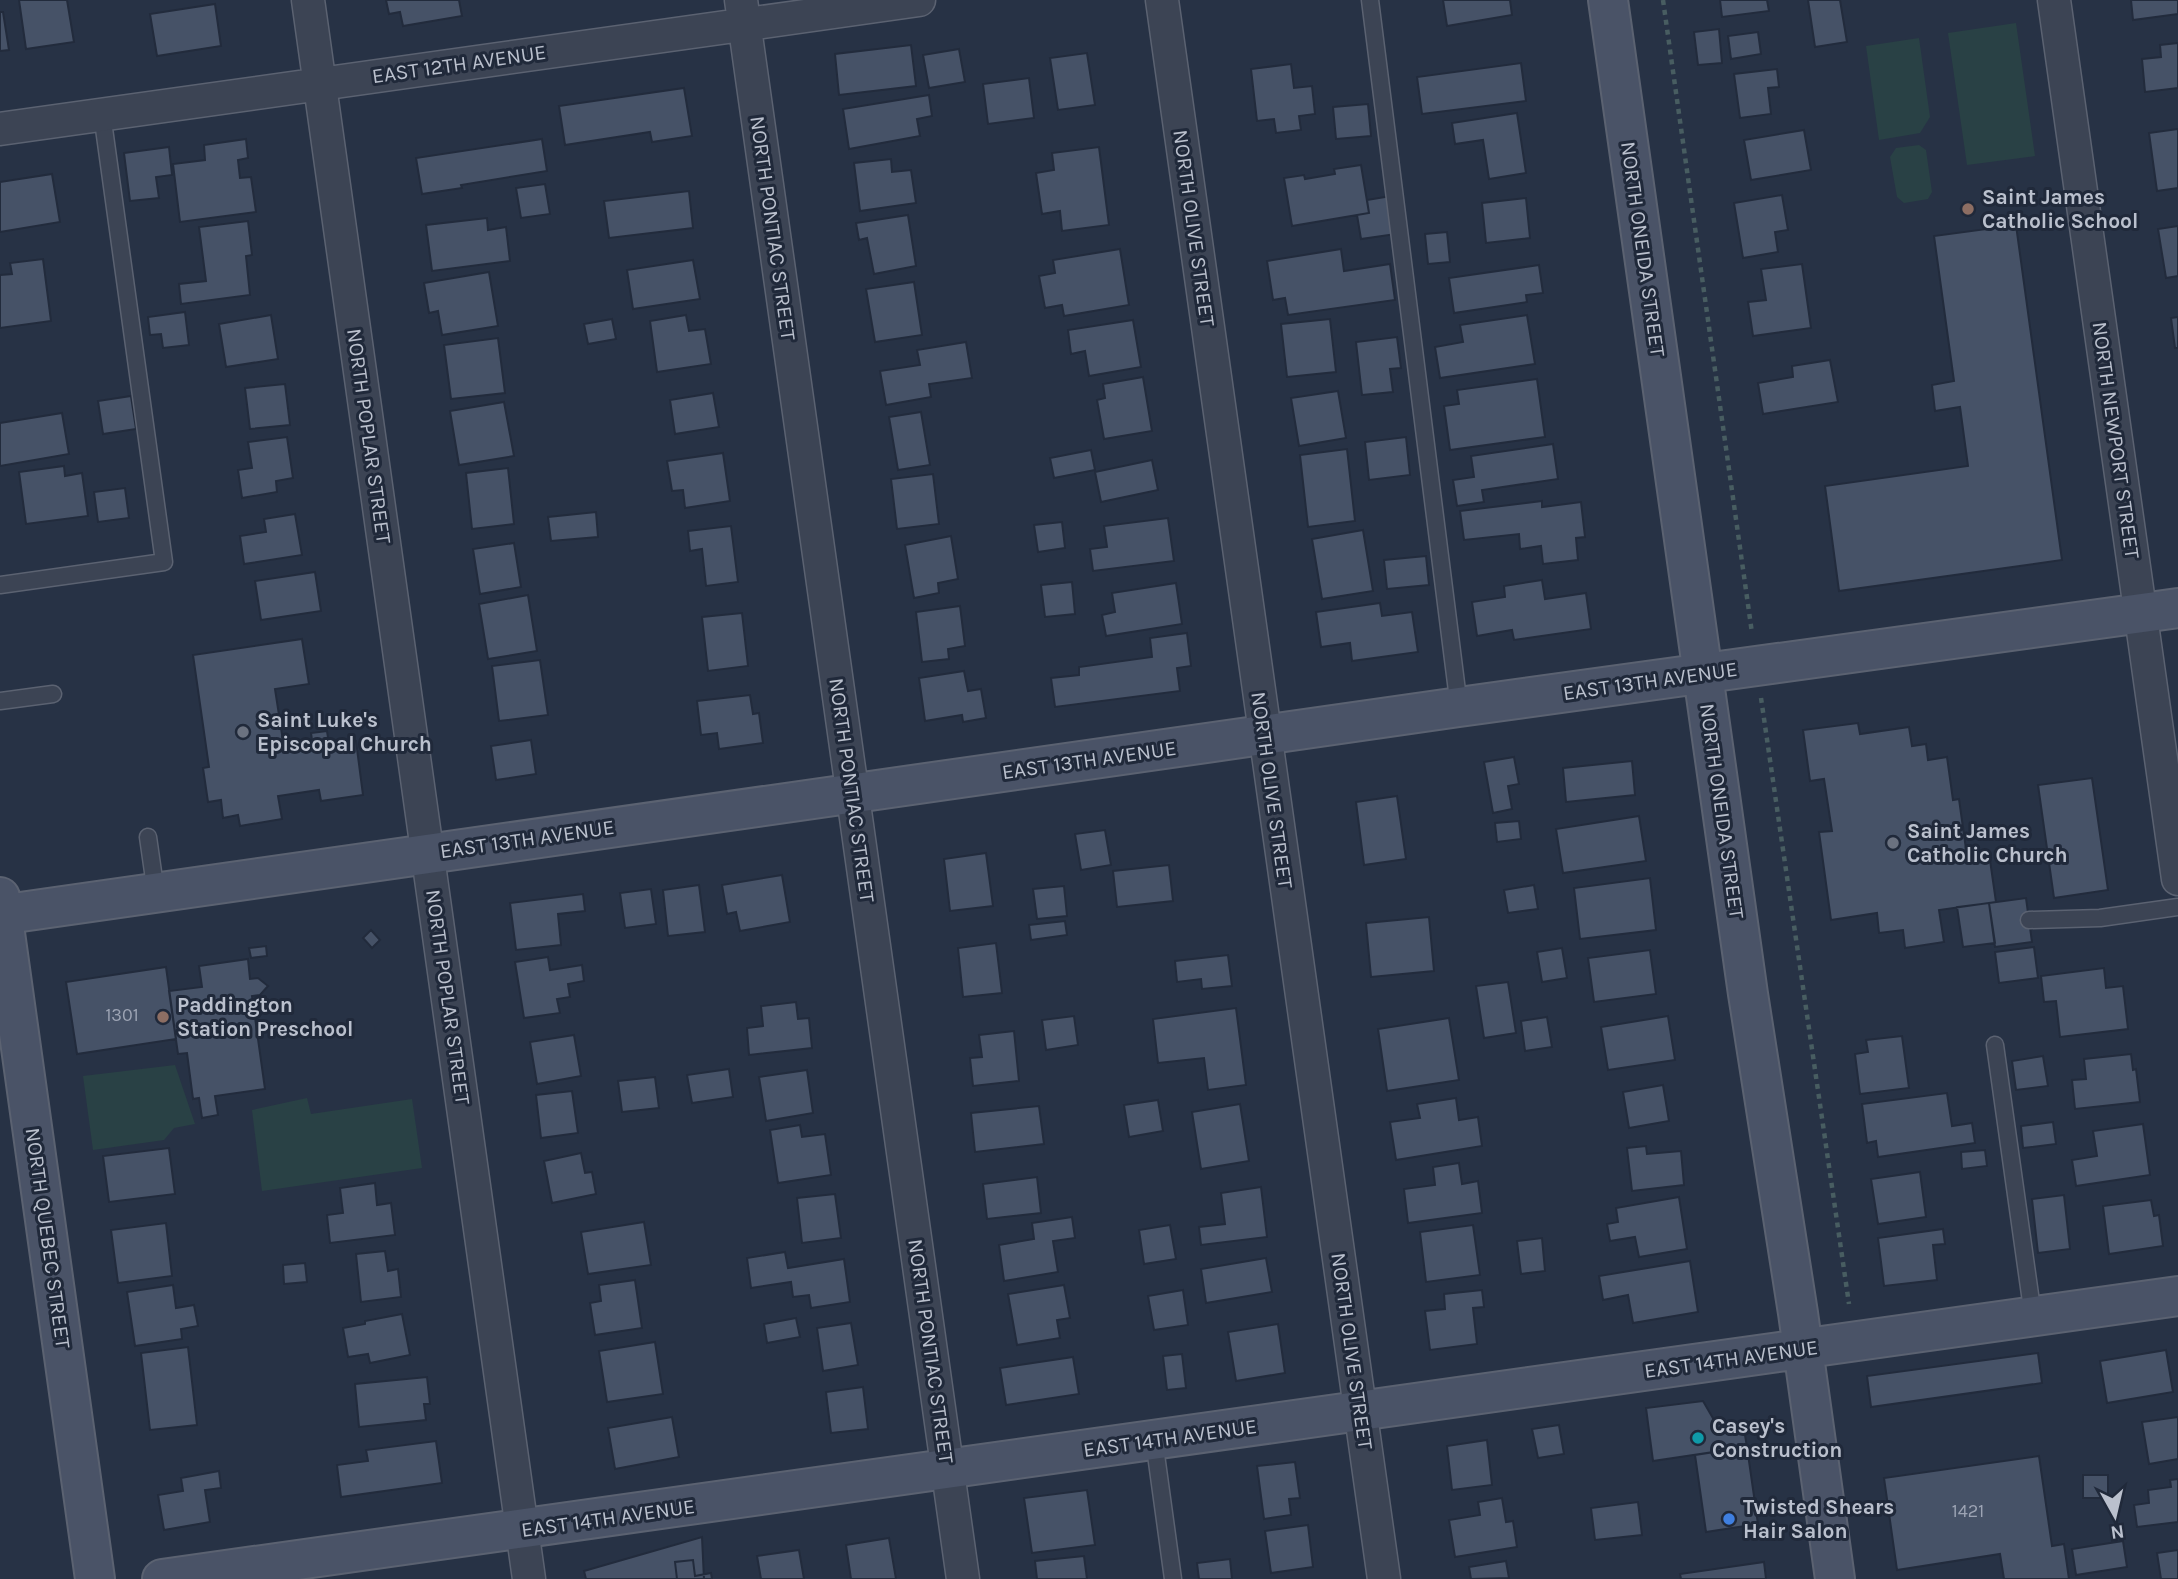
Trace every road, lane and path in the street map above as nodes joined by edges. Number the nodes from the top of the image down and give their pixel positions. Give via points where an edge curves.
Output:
1 (307, 0) edge
2 (919, 0) edge
3 (1162, 0) edge
4 (1370, 0) edge
5 (1608, 0) edge
6 (1663, 0) edge
7 (2054, 0) edge
8 (743, 13) edge
9 (319, 83) junction
10 (102, 114) junction
11 (0, 129) edge
12 (0, 585) edge
13 (2178, 608) edge
14 (2140, 614) junction
15 (1757, 667) junction
16 (1703, 674) junction
17 (53, 694) dead end
18 (0, 701) edge
19 (1459, 708) junction
20 (1264, 736) junction
21 (852, 793) junction
22 (148, 837) dead end
23 (428, 853) junction
24 (2178, 879) edge
25 (156, 892) junction
26 (2178, 907) edge
27 (1, 909) edge
28 (2029, 920) dead end
29 (1995, 1045) dead end
30 (2178, 1296) edge
31 (1849, 1304) dead end
32 (2033, 1316) junction
33 (1803, 1349) junction
34 (1361, 1411) junction
35 (1154, 1440) junction
36 (948, 1470) junction
37 (522, 1530) junction
38 (95, 1579) edge
39 (162, 1579) edge
40 (529, 1579) edge
41 (963, 1579) edge
42 (1173, 1579) edge
43 (1384, 1579) edge
44 (1835, 1579) edge

1 - 9 street, NORTH POPLAR STREET
2 - 8 street, EAST 12TH AVENUE
3 - 20 street, NORTH OLIVE STREET
4 - 19 lane
5 - 16 main road, NORTH ONEIDA STREET
6 - 15 path
7 - 14 street, NORTH NEWPORT STREET
8 - 9 street, EAST 12TH AVENUE
8 - 21 street, NORTH PONTIAC STREET
9 - 10 street, EAST 12TH AVENUE
9 - 23 street, NORTH POPLAR STREET
10 - 11 street, EAST 12TH AVENUE
10 - 12 lane via 164,562
13 - 14 main road, EAST 13TH AVENUE
14 - 15 main road, EAST 13TH AVENUE
14 - 24 street, NORTH NEWPORT STREET
15 - 16 main road, EAST 13TH AVENUE
15 - 31 path
16 - 19 main road, EAST 13TH AVENUE
16 - 33 main road, NORTH ONEIDA STREET
17 - 18 lane
19 - 20 main road, EAST 13TH AVENUE
20 - 21 main road, EAST 13TH AVENUE
20 - 34 street, NORTH OLIVE STREET
21 - 23 main road, EAST 13TH AVENUE
21 - 36 street, NORTH PONTIAC STREET
22 - 25 lane
23 - 25 main road, EAST 13TH AVENUE
23 - 37 street, NORTH POPLAR STREET
25 - 27 main road, EAST 13TH AVENUE
26 - 28 lane via 2100,918
27 - 38 main road, NORTH QUEBEC STREET
29 - 32 lane
30 - 32 main road, EAST 14TH AVENUE
32 - 33 main road, EAST 14TH AVENUE
33 - 34 main road, EAST 14TH AVENUE
33 - 44 main road, NORTH ONEIDA STREET
34 - 35 main road, EAST 14TH AVENUE
34 - 43 street, NORTH OLIVE STREET
35 - 36 main road, EAST 14TH AVENUE
35 - 42 lane
36 - 37 main road, EAST 14TH AVENUE
36 - 41 street, NORTH PONTIAC STREET
37 - 39 main road, EAST 14TH AVENUE
37 - 40 street, NORTH POPLAR STREET

